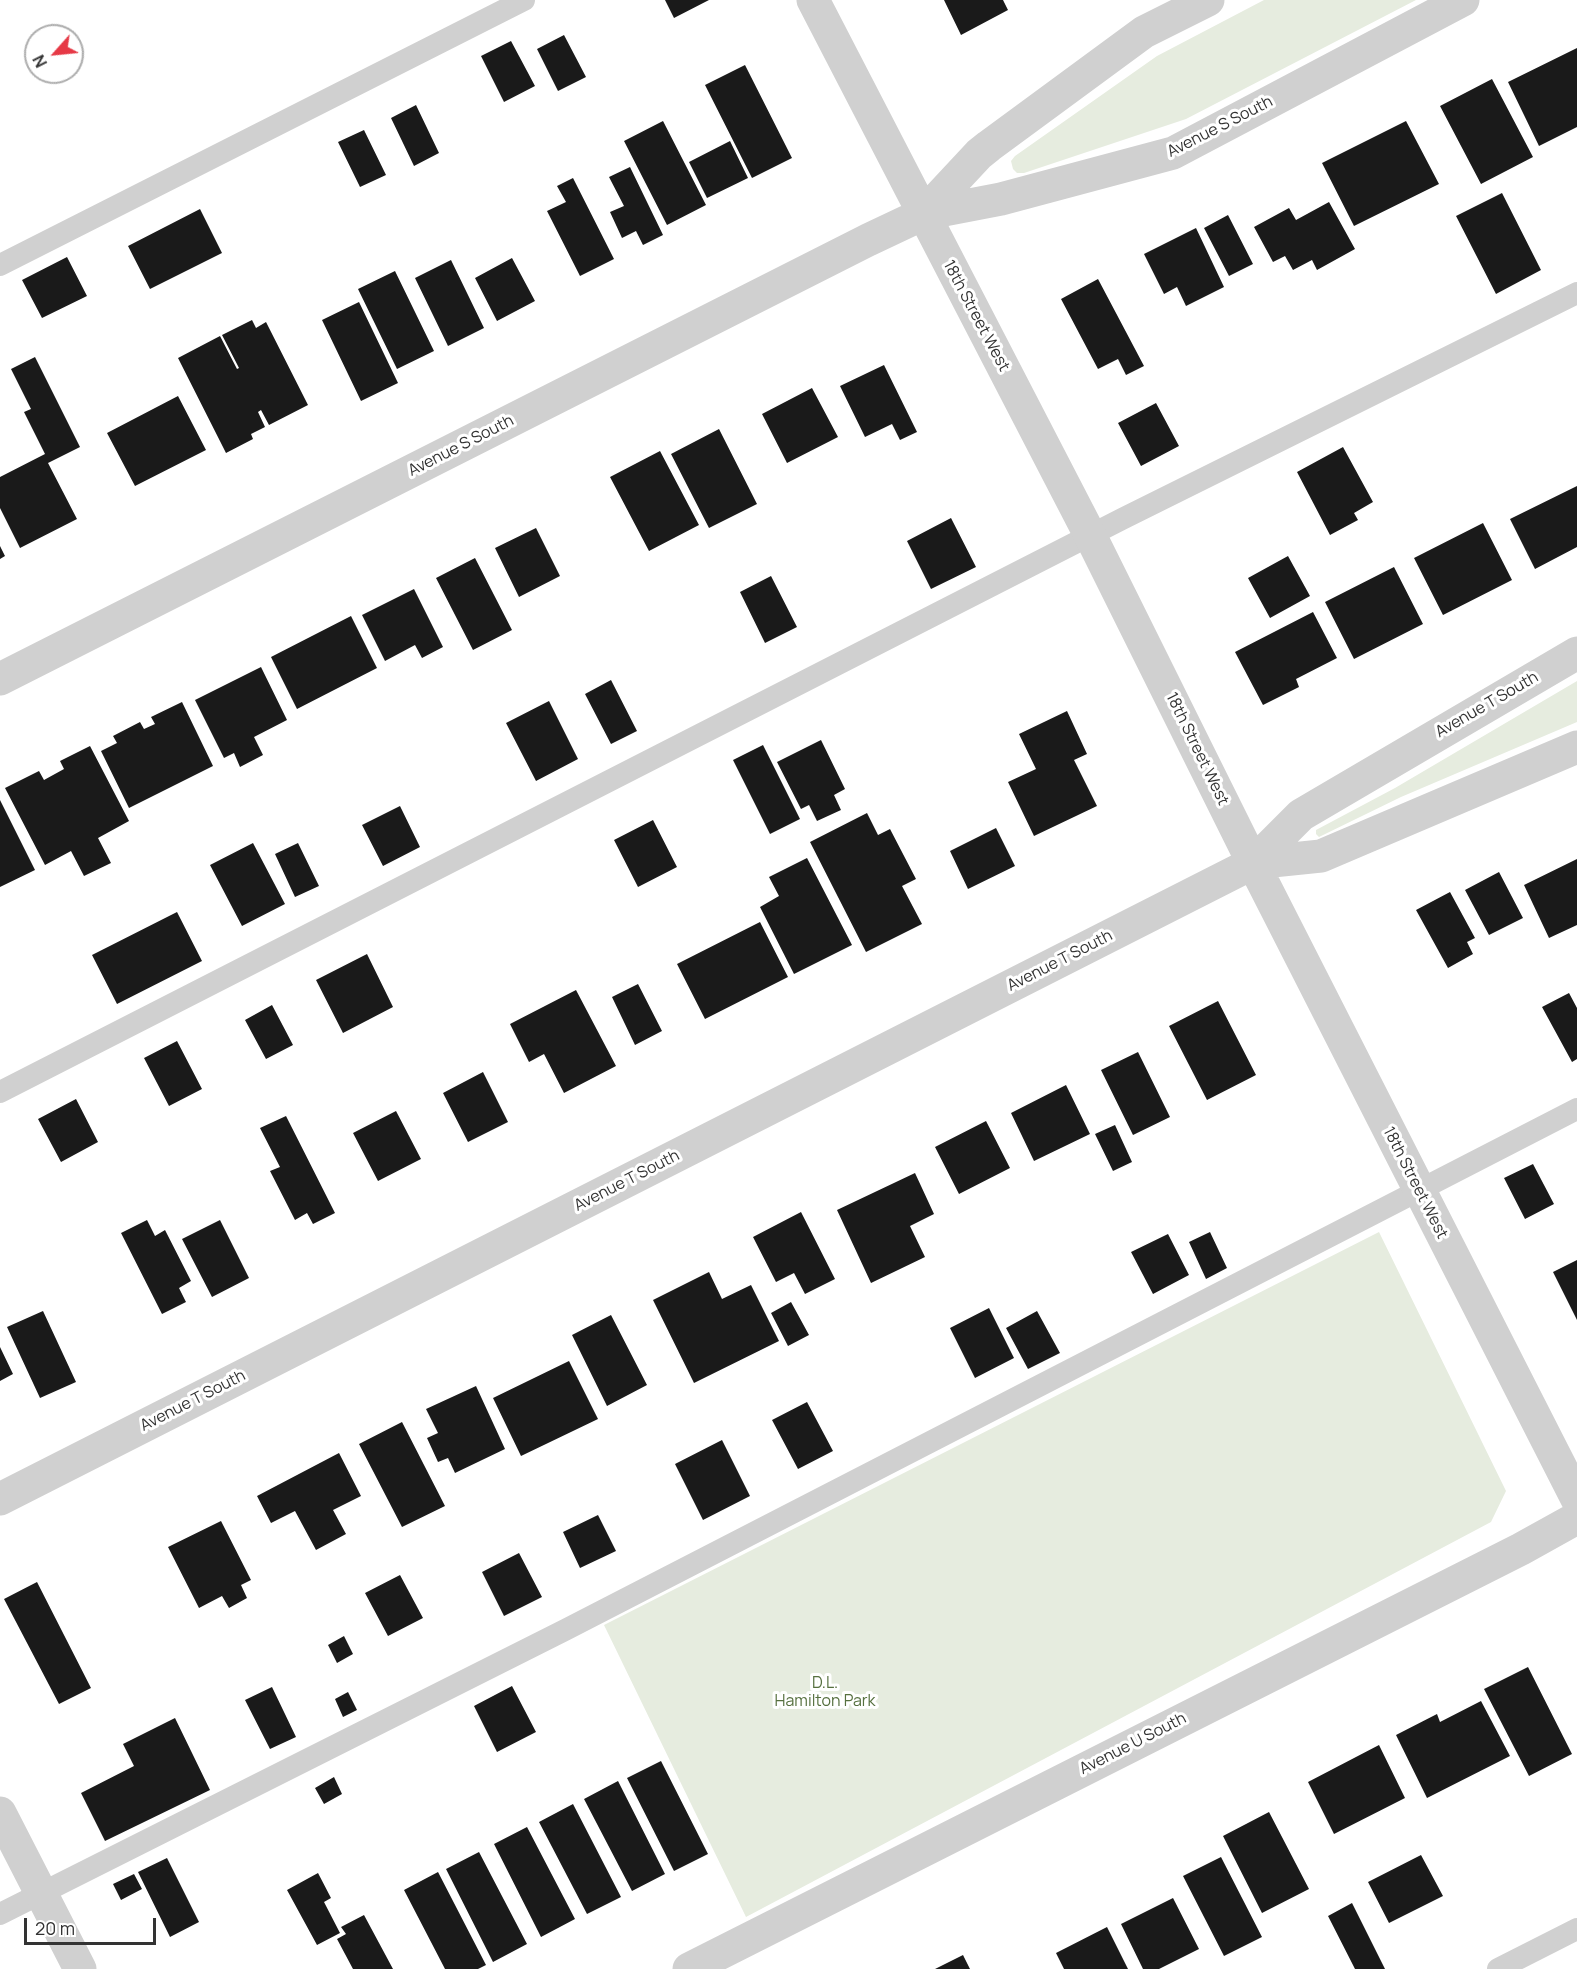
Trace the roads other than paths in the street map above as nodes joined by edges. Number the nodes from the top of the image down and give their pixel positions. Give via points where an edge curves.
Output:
1 (524, 0) edge
2 (813, 0) edge
3 (1208, 0) edge
4 (1463, 0) edge
5 (923, 214) junction
6 (0, 266) edge
7 (1577, 293) edge
8 (1090, 535) junction
9 (1577, 653) edge
10 (0, 679) edge
11 (1577, 747) edge
12 (1253, 863) junction
13 (0, 1092) edge
14 (1577, 1109) edge
15 (1419, 1190) junction
16 (0, 1499) edge
17 (1577, 1499) edge
18 (1577, 1518) edge
19 (0, 1813) edge
20 (41, 1894) junction
21 (0, 1914) edge
22 (1577, 1929) edge
23 (80, 1969) edge
24 (689, 1969) edge
25 (1498, 1969) edge

1 - 6 lane
2 - 5 street, 18th Street West
3 - 5 street, Avenue S South via 1144,32 989,146
4 - 5 street, Avenue S South via 1173,153 1001,199
5 - 8 street, 18th Street West
5 - 10 street, Avenue S South
7 - 8 lane
8 - 12 street, 18th Street West
8 - 13 lane
9 - 12 street, Avenue T South via 1301,815
11 - 12 street, Avenue T South via 1321,856
12 - 15 street, 18th Street West
12 - 16 street, Avenue T South
14 - 15 lane
15 - 17 street, 18th Street West
15 - 20 lane via 575,1625
18 - 24 street, Avenue U South
19 - 20 street
20 - 21 lane
20 - 23 street
22 - 25 lane

